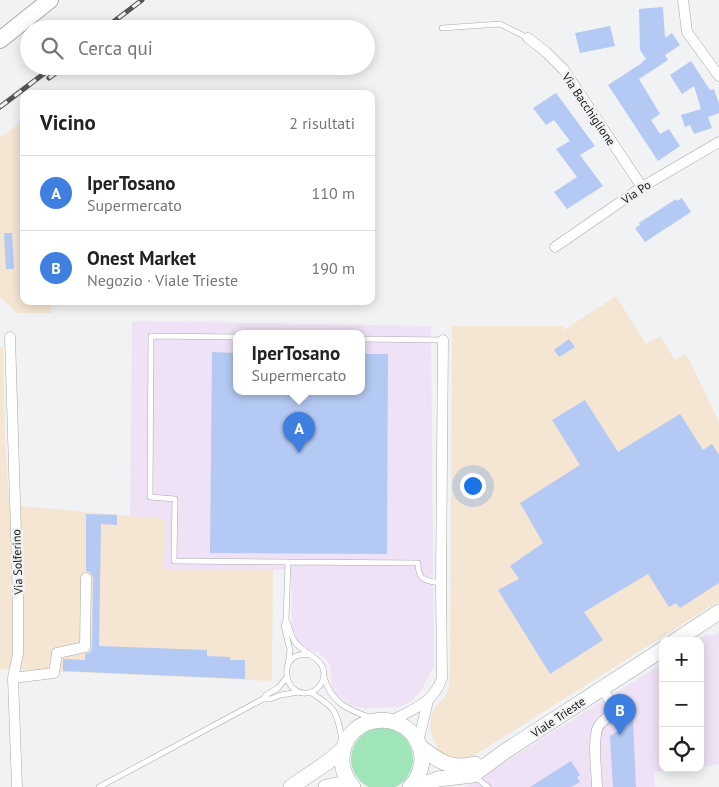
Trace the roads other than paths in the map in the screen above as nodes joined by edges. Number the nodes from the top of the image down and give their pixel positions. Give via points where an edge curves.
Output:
1 (50, 0) edge
2 (682, 0) edge
3 (25, 20) edge
4 (20, 24) edge
5 (442, 28) dead end
6 (528, 38) joint
7 (0, 40) edge
8 (719, 76) edge
9 (719, 142) edge
10 (642, 187) junction
11 (555, 247) dead end
12 (10, 337) dead end
13 (233, 337) edge
14 (365, 339) edge
15 (443, 340) joint
16 (288, 562) junction
17 (86, 578) dead end
18 (441, 584) junction
19 (719, 612) edge
20 (286, 620) junction
21 (681, 637) edge
22 (659, 651) edge
23 (311, 655) junction
24 (288, 665) junction
25 (286, 677) junction
26 (324, 677) junction
27 (13, 678) junction
28 (602, 688) junction
29 (299, 692) junction
30 (310, 692) junction
31 (263, 700) junction
32 (428, 701) junction
33 (384, 720) junction
34 (418, 744) junction
35 (344, 748) junction
36 (504, 752) junction
37 (473, 775) junction
38 (352, 786) edge
39 (17, 787) edge
40 (99, 787) edge
41 (291, 787) edge
42 (326, 787) edge
43 (410, 787) edge
44 (415, 787) edge
45 (488, 787) edge
46 (597, 787) edge

1 - 3 main road
2 - 8 street via 687,32
4 - 7 main road
5 - 6 lane via 500,24
6 - 10 street, Via Bacchiglione via 564,70
9 - 10 street, Via Po
10 - 11 street, Via Po
12 - 27 street, Via Solferino via 18,599 18,654
13 - 16 lane via 151,336 150,497 175,499 174,561
14 - 15 lane
15 - 18 street
16 - 18 lane via 418,563 418,574
16 - 20 lane
17 - 27 street via 85,647 57,653 54,673
18 - 32 street via 442,678
19 - 21 main road
20 - 23 lane via 296,644
20 - 24 lane via 284,626 290,650
22 - 28 main road, Viale Trieste
23 - 24 lane via 298,656
23 - 26 lane via 322,664
24 - 25 lane
25 - 29 lane
25 - 31 lane
26 - 30 lane via 320,685
26 - 33 lane via 327,687 340,704 354,712
27 - 39 street, Via Solferino
28 - 36 main road, Viale Trieste
28 - 46 street via 616,711 598,725 596,732
29 - 30 lane
29 - 31 lane
30 - 35 lane via 334,711
31 - 40 lane
32 - 33 street
32 - 34 street
33 - 34 main road, Viale Trieste via 406,728
33 - 35 main road via 358,728
34 - 36 main road, Viale Trieste via 435,759 451,766 473,765
34 - 43 main road via 421,765 419,775
35 - 38 main road via 342,764
35 - 41 main road
36 - 37 main road, Viale Trieste
37 - 44 main road via 438,779
37 - 45 lane
38 - 42 main road

